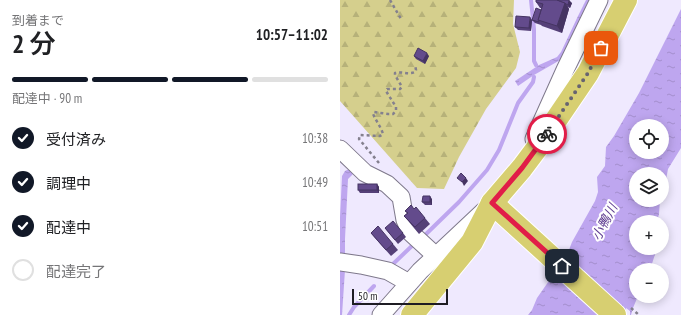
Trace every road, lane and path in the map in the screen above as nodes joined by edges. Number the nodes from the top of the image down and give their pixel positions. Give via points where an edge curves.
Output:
1 (390, 0) edge
2 (599, 0) edge
3 (626, 0) edge
4 (401, 19) dead end
5 (415, 65) dead end
6 (537, 148) junction
7 (340, 150) edge
8 (382, 181) junction
9 (500, 210) junction
10 (436, 256) junction
11 (340, 262) edge
12 (409, 283) junction
13 (381, 315) edge
14 (412, 315) edge
15 (615, 315) edge

1 - 4 path
2 - 6 street via 534,139
3 - 6 main road via 588,73
5 - 8 path via 416,70 411,74 395,73 402,87 400,89 386,91 396,111 393,114 374,112 375,120 383,134 359,137 383,167
6 - 9 main road via 522,168
7 - 8 street via 365,173
8 - 10 street via 401,198 404,220 411,233
9 - 10 street
9 - 14 main road
9 - 15 main road
10 - 12 street
11 - 12 street via 388,271
12 - 13 street

